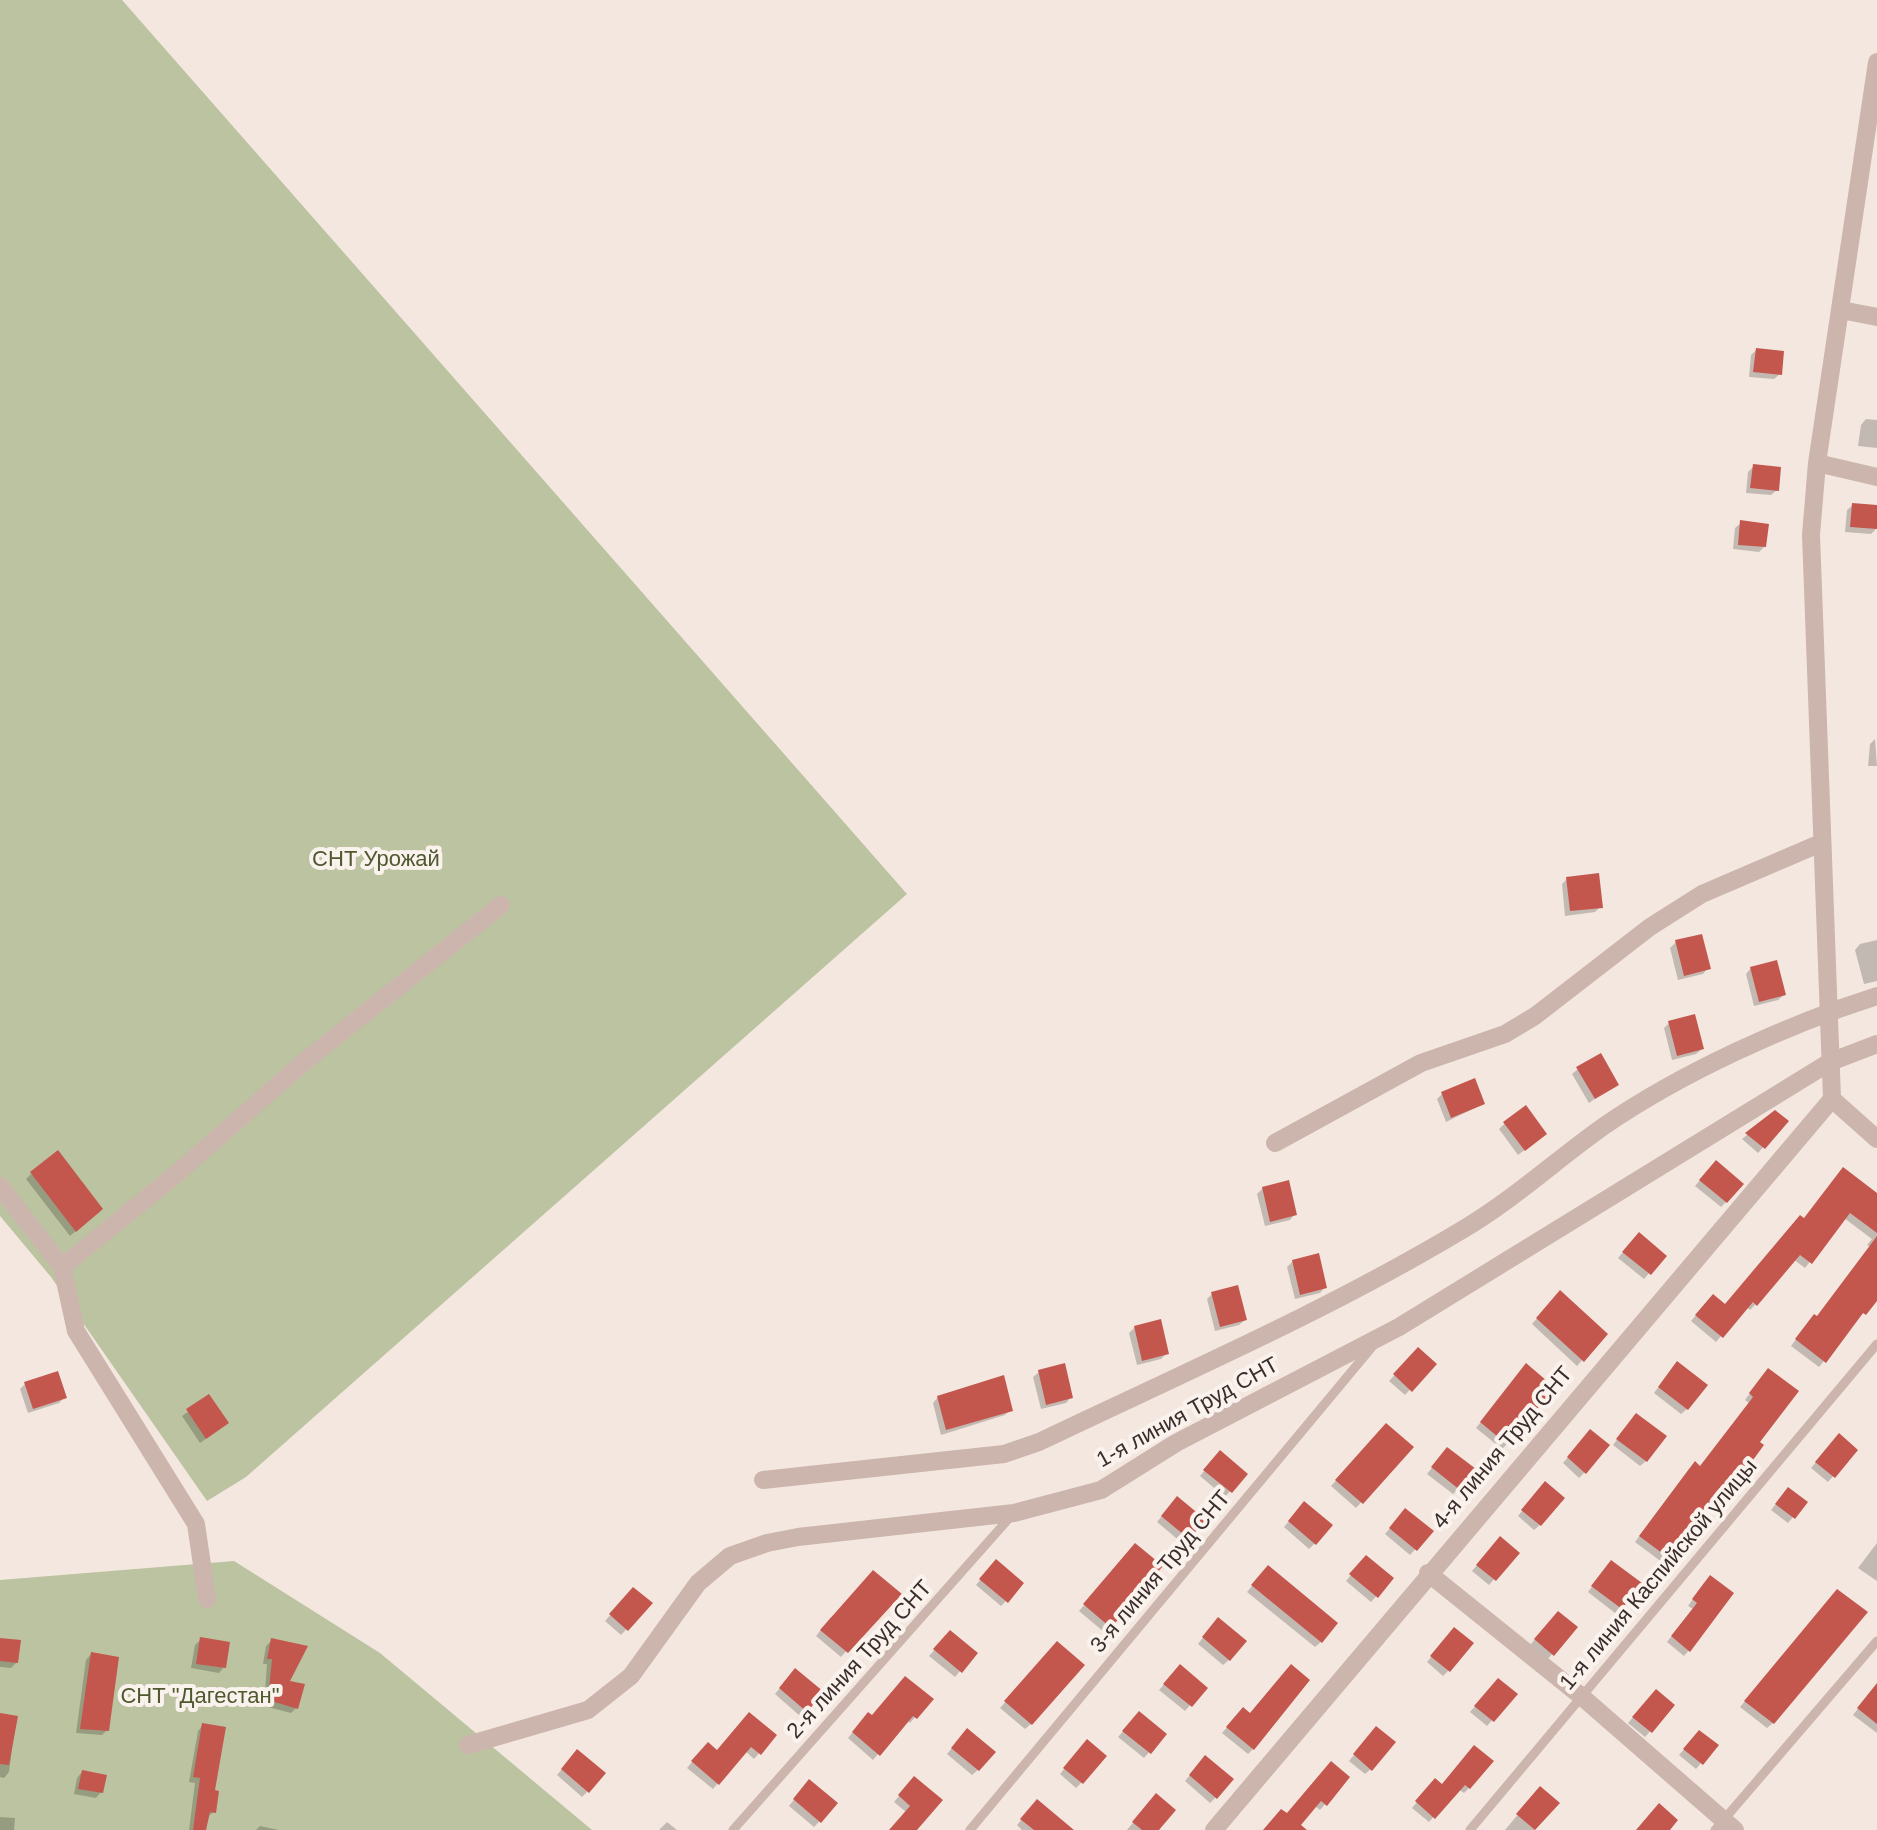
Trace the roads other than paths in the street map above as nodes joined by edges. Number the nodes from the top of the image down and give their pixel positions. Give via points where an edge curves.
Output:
1 (1877, 62) edge
2 (1841, 310) junction
3 (1877, 317) edge
4 (1817, 463) junction
5 (1877, 477) edge
6 (1821, 843) junction
7 (501, 905) dead end
8 (1877, 996) edge
9 (1829, 1011) junction
10 (1877, 1044) edge
11 (1830, 1062) junction
12 (1832, 1099) junction
13 (1877, 1139) edge
14 (1275, 1143) dead end
15 (0, 1186) edge
16 (62, 1267) junction
17 (1380, 1336) junction
18 (1877, 1344) edge
19 (763, 1480) dead end
20 (1014, 1513) junction
21 (1428, 1573) junction
22 (207, 1599) dead end
23 (1877, 1641) edge
24 (1581, 1696) junction
25 (468, 1745) dead end
26 (1725, 1827) edge
27 (733, 1830) edge
28 (970, 1830) edge
29 (1214, 1830) edge
30 (1470, 1830) edge

1 - 2 street
2 - 3 street
2 - 4 street
4 - 5 street
4 - 6 street via 1811,535
6 - 9 street
6 - 14 street via 1702,894 1505,1034 1421,1063
7 - 16 street via 304,1062
8 - 9 street
9 - 11 street
9 - 19 street via 1645,1099 1490,1213 1393,1271 1039,1442 1004,1454
10 - 11 street, 1-я линия Труд СНТ
11 - 12 street
11 - 17 street, 1-я линия Труд СНТ
12 - 13 street
12 - 21 street, 4-я линия Труд СНТ
15 - 16 street
16 - 22 street via 76,1331 196,1524
17 - 20 street, 1-я линия Труд СНТ via 1176,1443 1101,1490
17 - 28 lane, 3-я линия Труд СНТ
18 - 24 lane, 1-я линия Каспийской улицы
20 - 25 street, 1-я линия Труд СНТ via 798,1537 730,1556 698,1583 631,1676 588,1710
20 - 27 lane, 2-я линия Труд СНТ
21 - 24 street
21 - 29 street, 4-я линия Труд СНТ
23 - 26 lane
24 - 26 street
24 - 30 lane, 1-я линия Каспийской улицы

